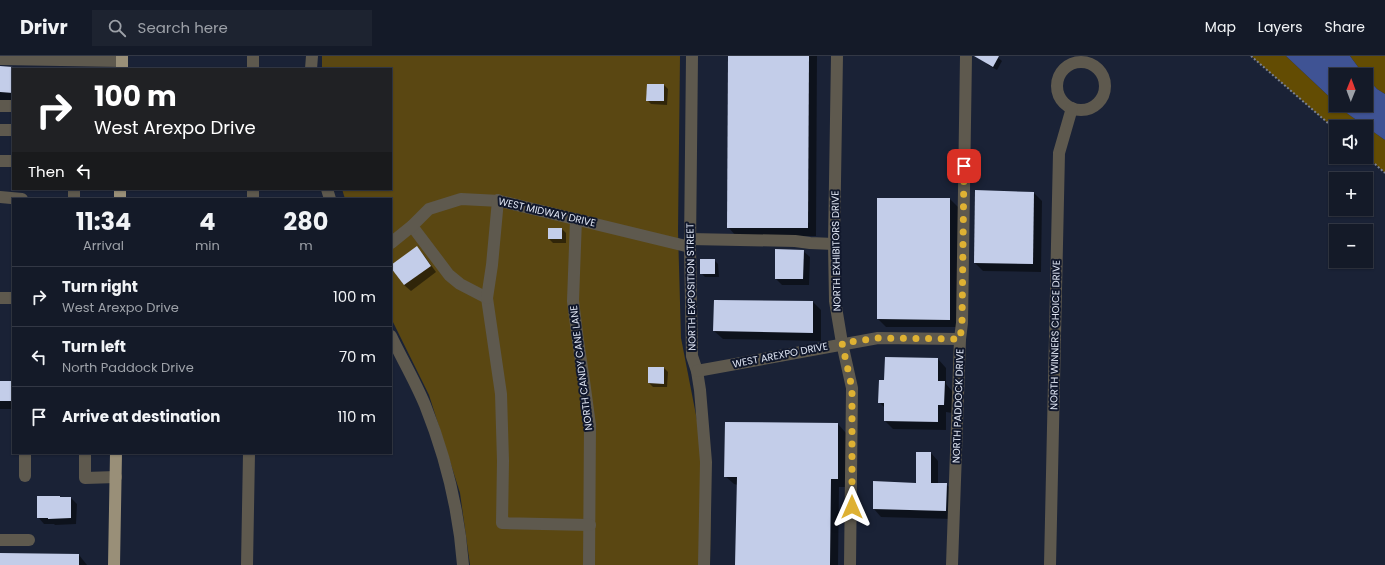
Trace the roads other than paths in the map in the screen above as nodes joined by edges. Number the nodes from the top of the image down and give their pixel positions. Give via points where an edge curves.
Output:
1 (253, 56) edge
2 (312, 56) edge
3 (692, 56) edge
4 (837, 56) edge
5 (966, 56) edge
6 (0, 59) edge
7 (1092, 61) edge
8 (122, 62) edge
9 (253, 68) edge
10 (311, 68) edge
11 (0, 106) edge
12 (12, 106) edge
13 (1072, 108) junction
14 (0, 130) edge
15 (12, 130) edge
16 (0, 161) edge
17 (12, 162) edge
18 (0, 197) edge
19 (12, 198) edge
20 (498, 200) junction
21 (576, 219) junction
22 (412, 226) junction
23 (392, 242) edge
24 (690, 243) junction
25 (834, 244) junction
26 (0, 298) edge
27 (12, 298) edge
28 (487, 298) junction
29 (392, 338) edge
30 (960, 339) junction
31 (842, 343) junction
32 (697, 371) junction
33 (25, 454) edge
34 (85, 454) edge
35 (116, 454) edge
36 (249, 454) edge
37 (25, 476) dead end
38 (116, 477) junction
39 (590, 525) junction
40 (0, 540) edge
41 (29, 540) dead end
42 (114, 565) edge
43 (247, 565) edge
44 (463, 565) edge
45 (589, 565) edge
46 (704, 565) edge
47 (850, 565) edge
48 (952, 565) edge
49 (1050, 565) edge

1 - 9 street
2 - 10 street
3 - 24 street, NORTH EXPOSITION STREET
4 - 25 street, NORTH EXHIBITORS DRIVE
5 - 30 street, NORTH PADDOCK DRIVE
6 - 8 street
7 - 13 street via 1104,78 1104,94 1094,106 1079,110
7 - 13 street via 1072,64 1060,75 1060,97
11 - 12 street
13 - 49 street, NORTH WINNERS CHOICE DRIVE via 1059,153
14 - 15 street
16 - 17 street
18 - 19 street
20 - 21 street, WEST MIDWAY DRIVE
20 - 22 street, WEST MIDWAY DRIVE via 461,199 429,210
20 - 28 street
21 - 24 street, WEST MIDWAY DRIVE
21 - 39 street, NORTH CANDY CANE LANE via 573,301 590,425
22 - 23 street, WEST MIDWAY DRIVE
22 - 28 street via 449,275 460,284
24 - 25 street, WEST MIDWAY DRIVE via 795,241
24 - 32 street, NORTH EXPOSITION STREET via 692,356
25 - 31 street, NORTH EXHIBITORS DRIVE via 835,301
26 - 27 street
28 - 39 street via 501,394 502,523
29 - 44 street via 424,404 441,452 461,538
30 - 31 street, WEST AREXPO DRIVE via 878,338
30 - 48 street, NORTH PADDOCK DRIVE
31 - 32 street, WEST AREXPO DRIVE
31 - 47 street, NORTH EXHIBITORS DRIVE via 852,388
32 - 46 street, NORTH EXPOSITION STREET via 706,462
33 - 37 street
34 - 38 street via 85,478
35 - 38 main road
36 - 43 street
38 - 42 main road
39 - 45 street, NORTH CANDY CANE LANE
40 - 41 street

